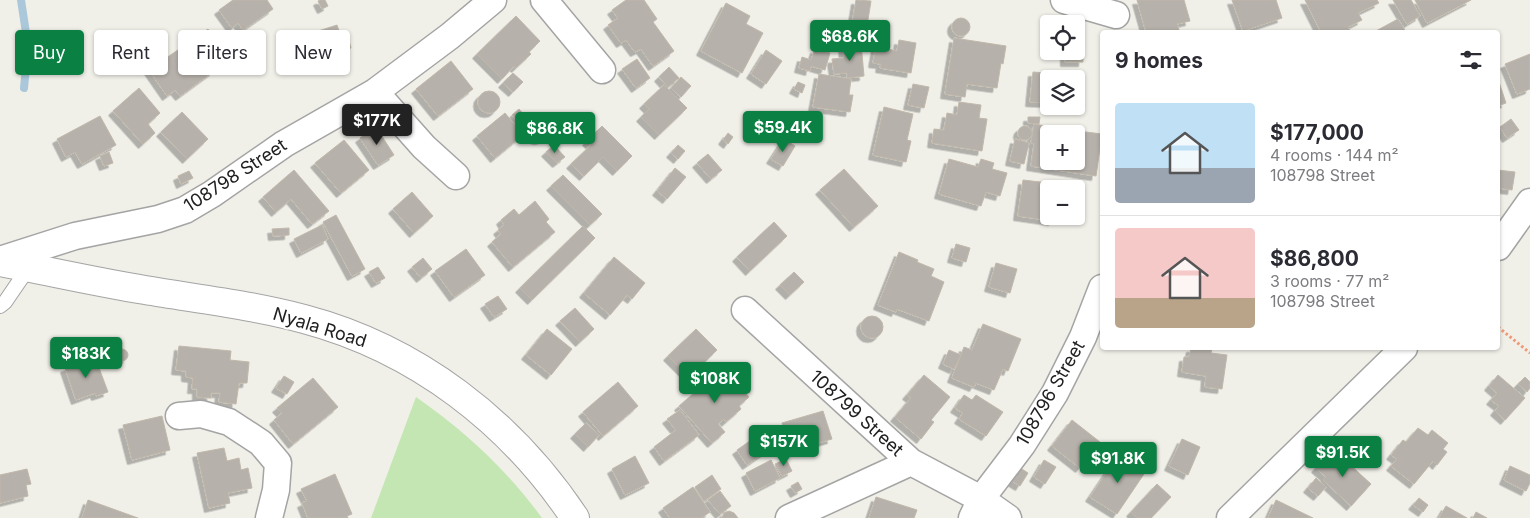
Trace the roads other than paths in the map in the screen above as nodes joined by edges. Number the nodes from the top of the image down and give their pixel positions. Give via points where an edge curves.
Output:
1 (493, 0) edge
2 (544, 0) edge
3 (1064, 0) edge
4 (1116, 16) edge
5 (602, 70) dead end
6 (375, 92) junction
7 (456, 176) dead end
8 (1530, 202) edge
9 (1500, 238) edge
10 (0, 261) edge
11 (29, 267) junction
12 (1100, 293) edge
13 (0, 306) edge
14 (745, 310) dead end
15 (1402, 350) edge
16 (179, 416) dead end
17 (911, 462) junction
18 (976, 508) edge
19 (269, 518) edge
20 (575, 518) edge
21 (789, 518) edge
22 (1008, 518) edge
23 (1230, 518) edge

1 - 6 street, 108798 Street
2 - 5 street
3 - 4 street
6 - 7 street via 424,147
6 - 10 street, 108798 Street via 284,144 185,210 158,219 75,236
8 - 9 street
10 - 11 street, Nyala Road
11 - 13 lane
11 - 20 street, Nyala Road via 304,319 374,344 439,380 469,401 527,455
12 - 18 street, 108796 Street via 1083,337 1055,393
14 - 17 street, 108799 Street
15 - 23 street
16 - 19 street via 201,414 229,422 261,443 278,463
17 - 18 street, 108799 Street
17 - 21 street
18 - 22 street, 108799 Street

